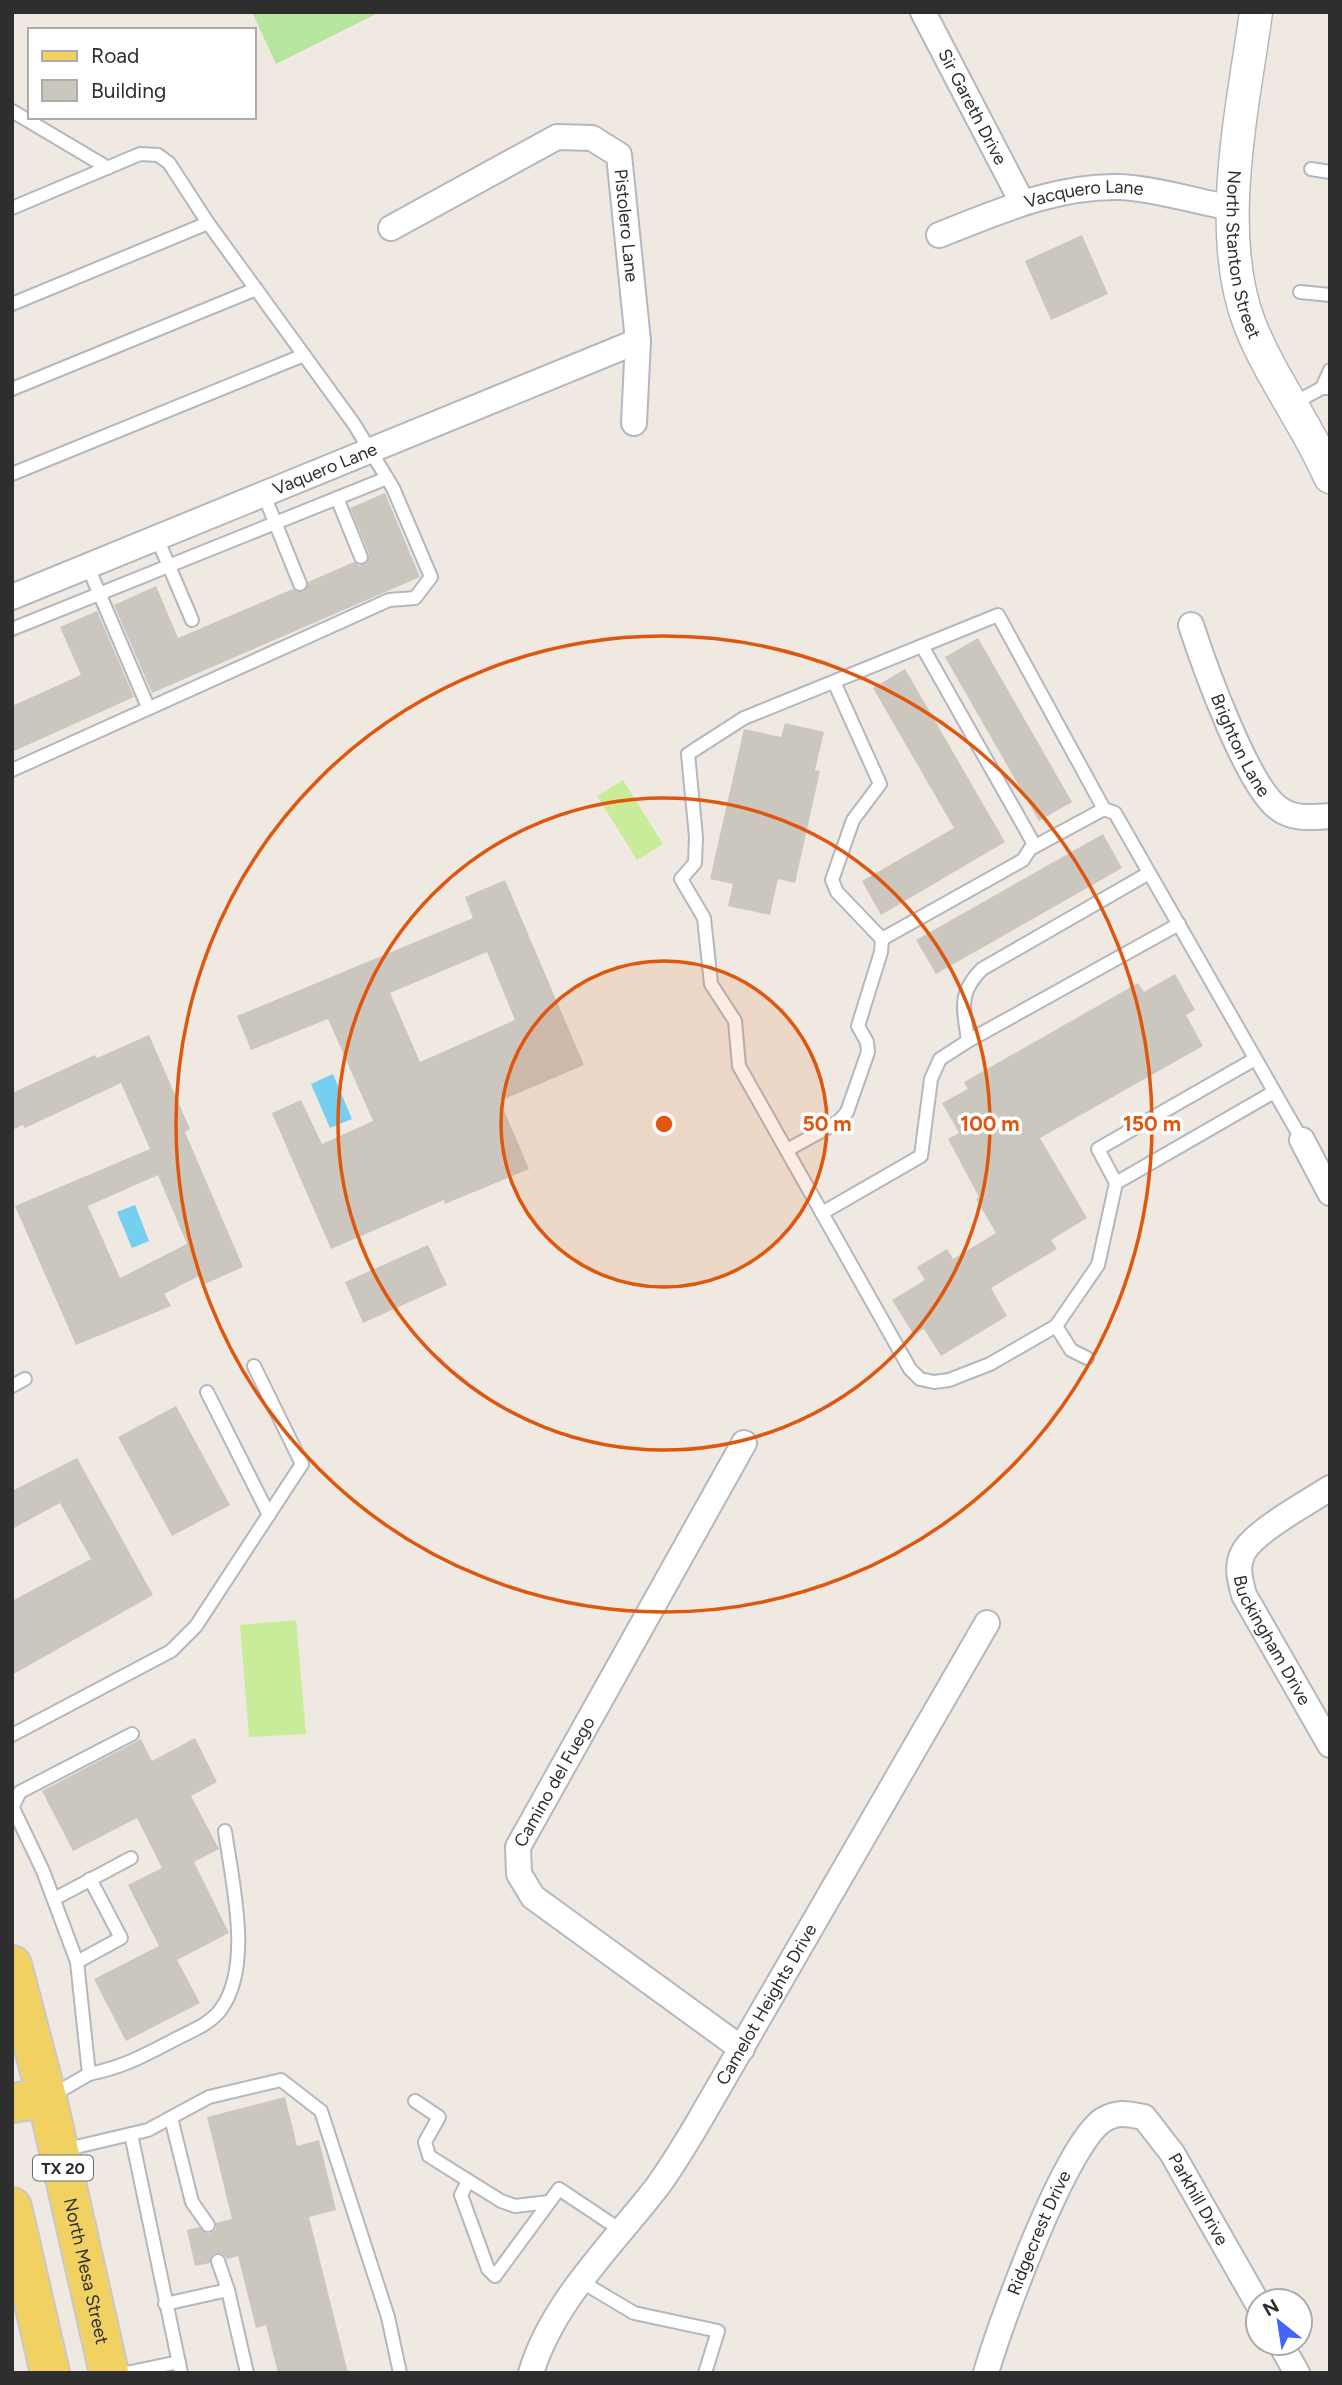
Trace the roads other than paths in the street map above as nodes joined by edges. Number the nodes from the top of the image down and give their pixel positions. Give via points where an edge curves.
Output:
1 (923, 12) edge
2 (1256, 12) edge
3 (12, 111) edge
4 (108, 167) junction
5 (1311, 169) dead end
6 (1330, 172) edge
7 (1022, 202) junction
8 (12, 208) edge
9 (1233, 208) junction
10 (208, 223) junction
11 (391, 228) dead end
12 (939, 234) dead end
13 (256, 289) junction
14 (1300, 292) dead end
15 (1330, 295) edge
16 (12, 304) edge
17 (638, 341) junction
18 (304, 355) junction
19 (1330, 370) edge
20 (1326, 388) edge
21 (12, 389) edge
22 (1292, 405) junction
23 (634, 424) dead end
24 (370, 451) junction
25 (12, 474) edge
26 (1330, 477) edge
27 (387, 478) junction
28 (264, 495) junction
29 (337, 498) junction
30 (275, 523) junction
31 (158, 538) junction
32 (360, 557) dead end
33 (169, 565) junction
34 (88, 567) junction
35 (300, 584) dead end
36 (100, 593) junction
37 (12, 597) edge
38 (191, 620) dead end
39 (13, 625) edge
40 (1191, 625) dead end
41 (922, 646) junction
42 (834, 682) junction
43 (148, 707) junction
44 (12, 769) edge
45 (1104, 809) junction
46 (1330, 816) edge
47 (1035, 846) junction
48 (1149, 873) junction
49 (1179, 924) junction
50 (882, 939) junction
51 (968, 1041) junction
52 (1255, 1059) junction
53 (1274, 1092) junction
54 (1302, 1140) joint
55 (787, 1150) junction
56 (1116, 1183) junction
57 (1330, 1193) edge
58 (822, 1213) junction
59 (1056, 1326) junction
60 (1087, 1358) dead end
61 (254, 1366) dead end
62 (25, 1379) dead end
63 (12, 1385) edge
64 (207, 1392) dead end
65 (744, 1443) dead end
66 (1330, 1488) edge
67 (269, 1516) junction
68 (986, 1623) dead end
69 (132, 1734) dead end
70 (12, 1735) edge
71 (1330, 1745) edge
72 (13, 1806) edge
73 (225, 1832) dead end
74 (131, 1858) dead end
75 (90, 1879) junction
76 (54, 1899) junction
77 (77, 1962) junction
78 (12, 1965) edge
79 (742, 2049) junction
80 (89, 2074) junction
81 (30, 2100) edge
82 (415, 2101) dead end
83 (1121, 2112) joint
84 (171, 2118) junction
85 (131, 2134) junction
86 (59, 2151) junction
87 (468, 2181) junction
88 (549, 2202) junction
89 (12, 2207) edge
90 (208, 2225) dead end
91 (622, 2231) junction
92 (218, 2261) dead end
93 (582, 2282) junction
94 (1248, 2287) edge
95 (228, 2291) junction
96 (165, 2304) junction
97 (1288, 2357) edge
98 (180, 2367) edge
99 (50, 2373) edge
100 (109, 2373) edge
101 (125, 2373) edge
102 (247, 2373) edge
103 (400, 2373) edge
104 (531, 2373) edge
105 (705, 2373) edge
106 (986, 2373) edge
107 (1297, 2373) edge

1 - 7 street, Sir Gareth Drive
2 - 9 street, North Stanton Street
3 - 4 lane
4 - 8 lane
4 - 10 lane via 140,154 158,155 169,163
5 - 6 lane
7 - 9 street, Vacquero Lane via 1074,190 1122,187
7 - 12 street, Vacquero Lane
9 - 22 street, North Stanton Street via 1233,256 1241,300 1261,350
10 - 13 lane
10 - 16 lane
11 - 17 street, Pistolero Lane via 557,137 592,138 619,155
13 - 18 lane
13 - 21 lane
14 - 15 lane
17 - 23 street, Pistolero Lane
17 - 24 street, Vaquero Lane
18 - 24 lane
18 - 25 lane
19 - 20 lane
20 - 22 lane
22 - 26 street, North Stanton Street
24 - 27 lane
24 - 28 street, Vaquero Lane
27 - 29 lane
27 - 43 lane via 431,577 424,591 415,598 389,600
28 - 30 lane
28 - 31 street, Vaquero Lane
29 - 30 lane
29 - 32 lane
30 - 33 lane
30 - 35 lane
31 - 33 lane
31 - 34 street, Vaquero Lane
33 - 36 lane
33 - 38 lane
34 - 36 lane
34 - 37 street, Vaquero Lane
36 - 39 lane
36 - 43 lane
40 - 46 street, Brighton Lane via 1211,686 1262,791 1278,809 1299,818
41 - 42 lane
41 - 45 lane via 998,615
41 - 47 lane
42 - 50 lane via 880,784 853,820 832,880 837,892
42 - 55 lane via 744,718 688,754 695,863 681,879 704,918 712,984 735,1021 739,1066
43 - 44 lane
45 - 47 lane
45 - 48 lane via 1115,813
47 - 50 lane via 1023,860
48 - 49 lane
48 - 51 lane via 982,969 969,981 963,998
49 - 51 lane
49 - 52 lane
50 - 55 lane via 858,1026 867,1052 847,1112 838,1122
51 - 58 lane via 940,1059 930,1079 921,1156
52 - 53 lane
52 - 56 lane via 1098,1149
53 - 54 lane
53 - 56 lane
54 - 57 street
55 - 58 lane
56 - 59 lane via 1098,1265
58 - 59 lane via 910,1369 920,1379 949,1380
59 - 60 lane via 1071,1350
61 - 67 lane via 302,1464
62 - 63 lane
64 - 67 lane
65 - 79 street, Camino del Fuego via 518,1847 519,1874 533,1897
66 - 71 street, Buckingham Drive via 1268,1528 1243,1551 1238,1572 1244,1595
67 - 70 lane via 196,1626 171,1651
68 - 79 street, Camelot Heights Drive
69 - 72 lane via 20,1792
72 - 76 lane
73 - 80 lane via 239,1929 230,1991 221,2009 209,2021 125,2066
74 - 75 lane
75 - 76 lane
75 - 77 lane via 121,1938
76 - 77 lane
77 - 80 lane
78 - 81 main road, North Mesa Street / TX 20
79 - 91 street, Camelot Heights Drive via 666,2173
80 - 81 lane
81 - 86 main road, North Mesa Street / TX 20
82 - 87 lane via 439,2117 425,2142 429,2156
83 - 94 street, Parkhill Drive via 1144,2117 1172,2153
83 - 106 street, Ridgecrest Drive via 1095,2129 1063,2180 1014,2291
84 - 85 lane
84 - 90 lane via 192,2202
84 - 103 lane via 209,2097 281,2080 321,2111 388,2317
85 - 86 lane
85 - 96 lane
86 - 100 main road, North Mesa Street / TX 20
87 - 88 lane via 515,2206
87 - 88 lane via 461,2194 488,2269 495,2276
88 - 91 lane via 559,2189
89 - 99 main road
91 - 93 street, Camelot Heights Drive
92 - 95 lane
93 - 104 street, Camelot Heights Drive via 536,2356
93 - 105 lane via 634,2313 718,2331
95 - 96 lane
95 - 102 lane
96 - 98 lane
97 - 107 street
98 - 101 lane

